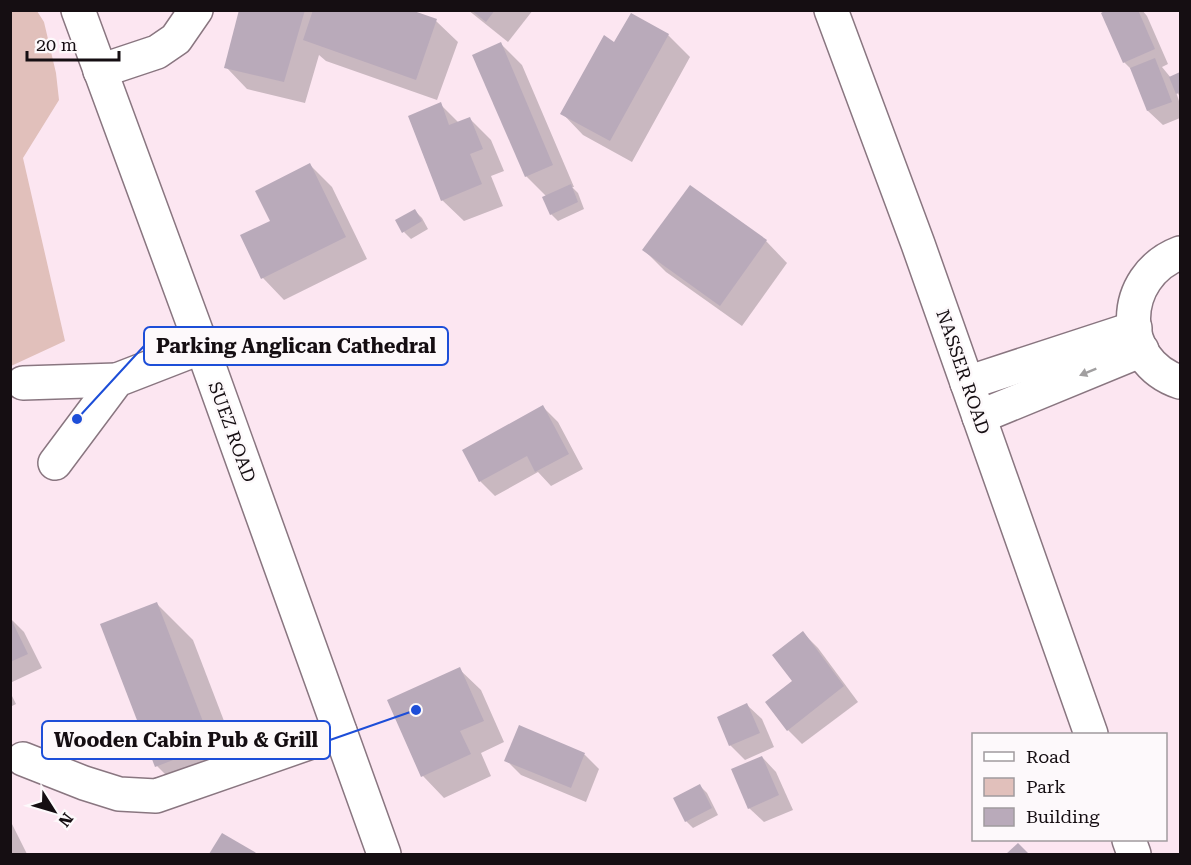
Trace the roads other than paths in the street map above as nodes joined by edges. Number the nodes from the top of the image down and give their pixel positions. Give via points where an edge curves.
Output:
1 (78, 10) edge
2 (196, 10) edge
3 (831, 10) edge
4 (100, 71) junction
5 (1180, 253) edge
6 (1138, 339) junction
7 (202, 347) junction
8 (117, 380) junction
9 (1180, 382) edge
10 (23, 383) dead end
11 (967, 383) junction
12 (979, 417) junction
13 (55, 463) dead end
14 (340, 732) junction
15 (1091, 733) edge
16 (23, 759) dead end
17 (384, 855) edge

1 - 4 street, SUEZ ROAD
2 - 4 street via 176,39 157,52
3 - 11 street, NASSER ROAD
4 - 7 street, SUEZ ROAD
5 - 6 street via 1157,265 1137,293 1133,310
6 - 9 street via 1151,362
6 - 11 street
6 -> 12 street
7 - 8 street
7 - 14 street, SUEZ ROAD
8 - 10 street
8 - 13 street
11 - 12 street, NASSER ROAD
12 - 15 street, NASSER ROAD
14 - 16 street via 156,796 119,794
14 - 17 street, SUEZ ROAD

